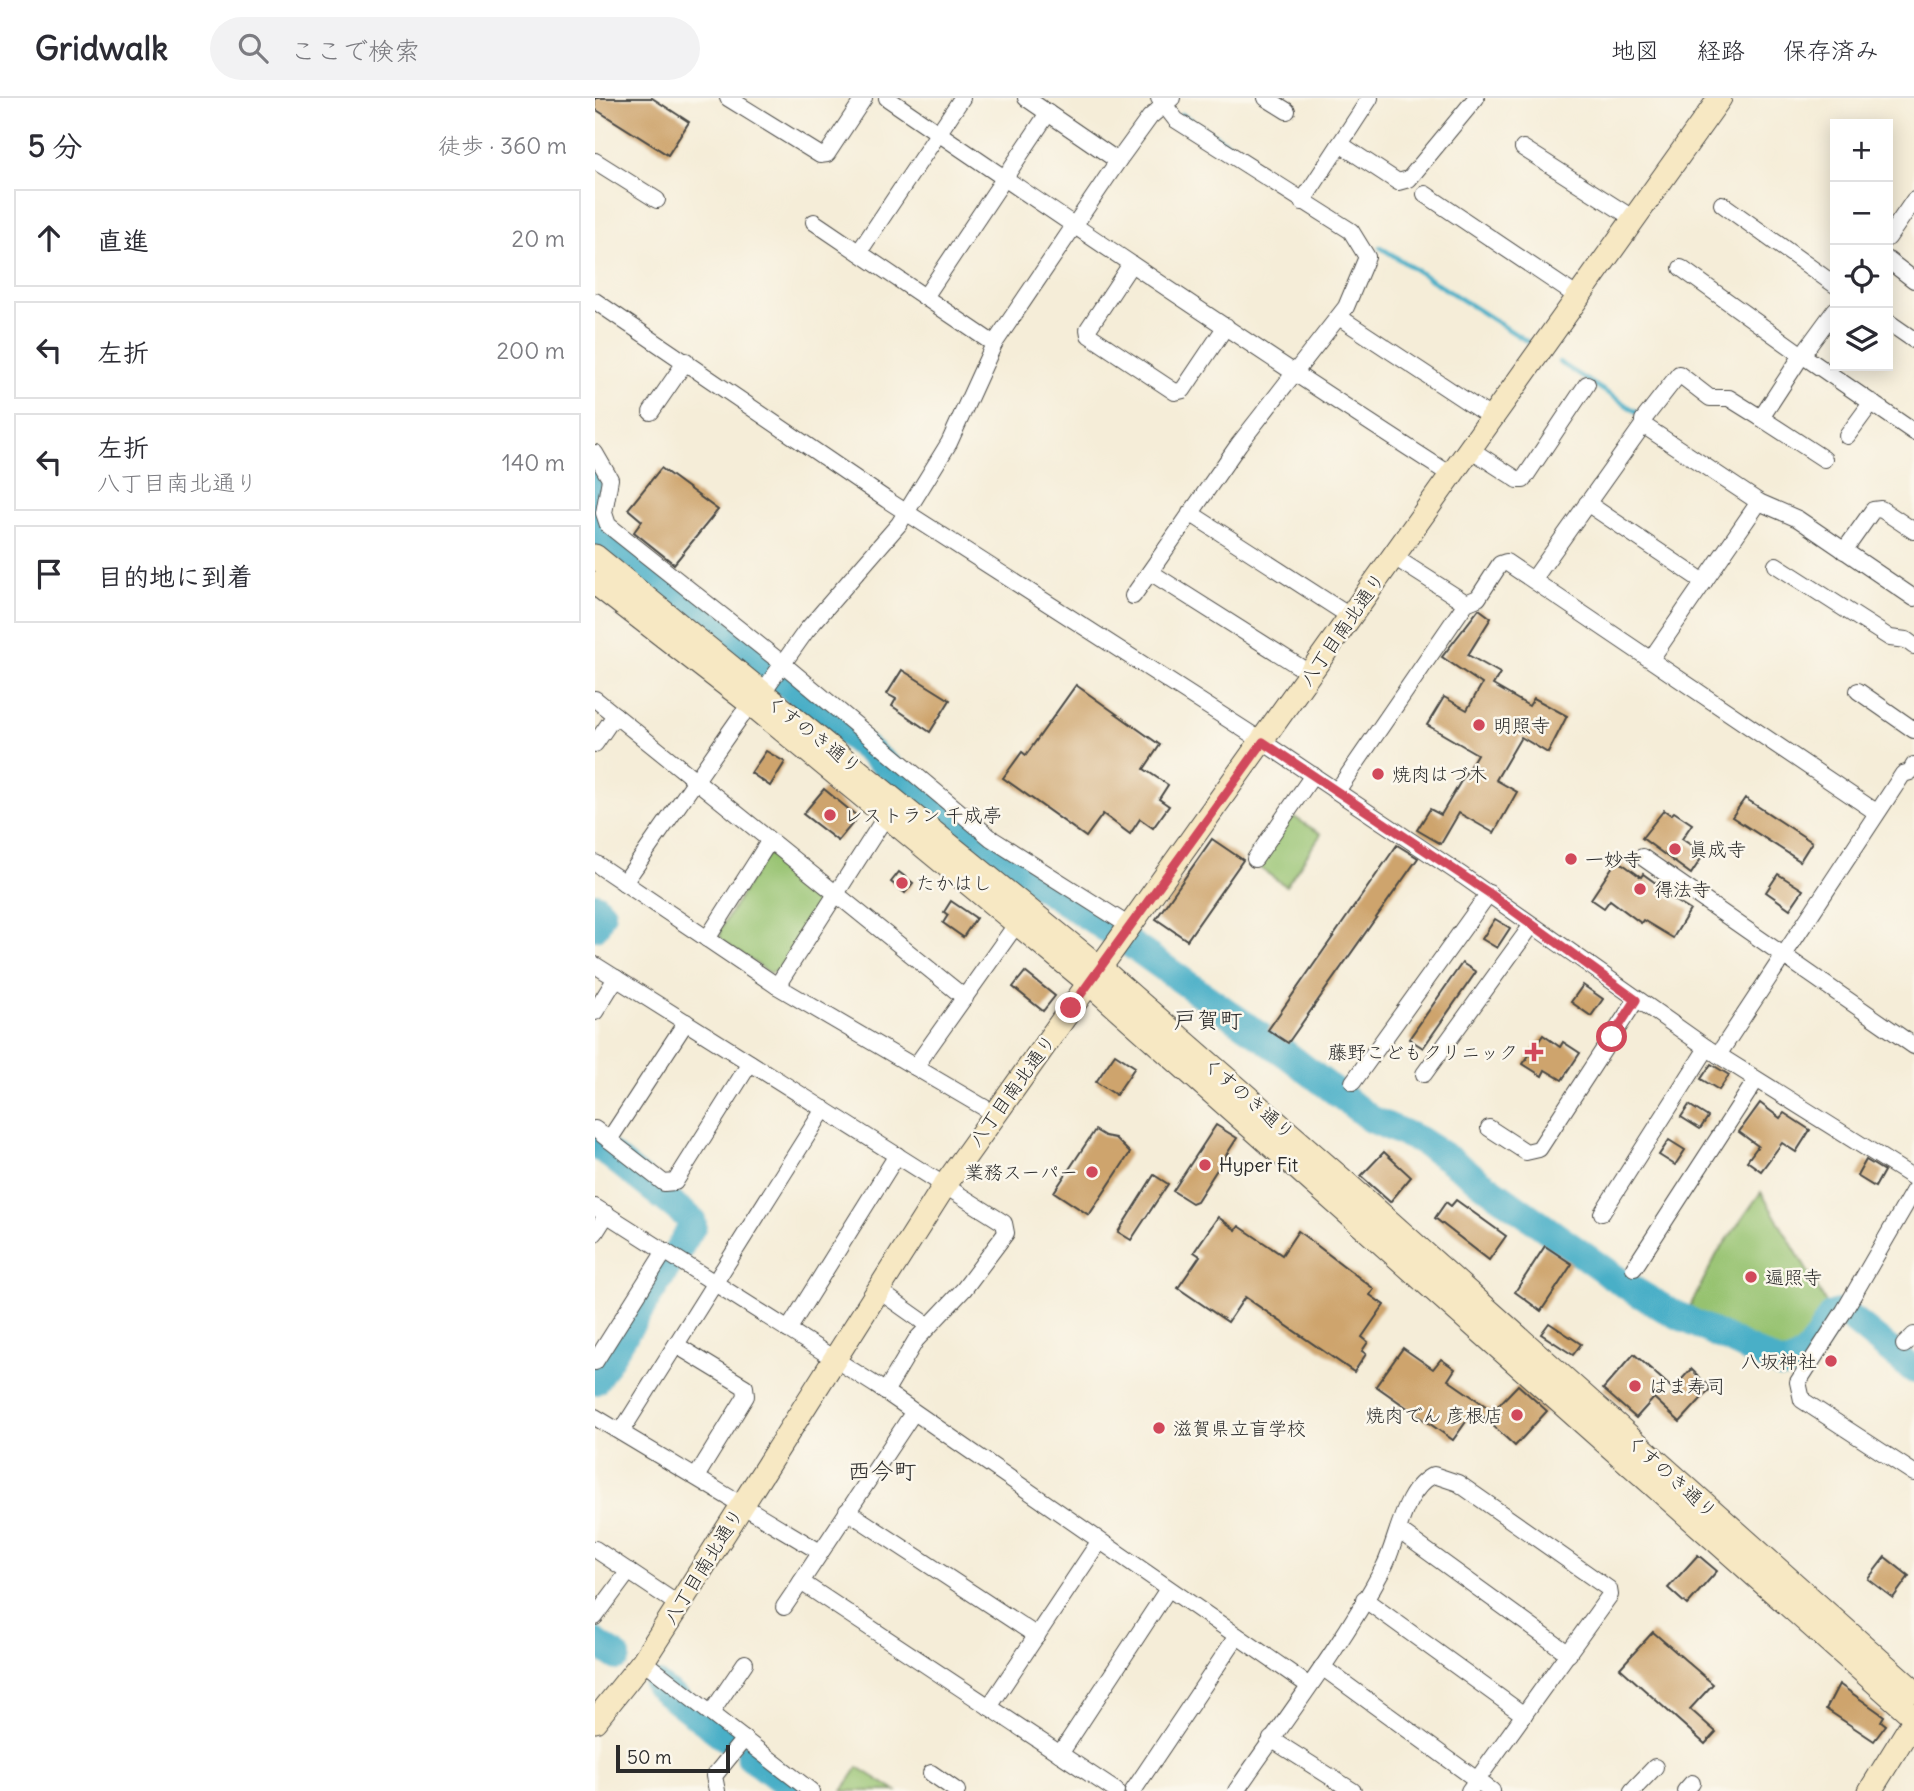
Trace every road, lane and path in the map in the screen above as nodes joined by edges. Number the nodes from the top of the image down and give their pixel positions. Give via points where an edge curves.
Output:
1 (728, 98) edge
2 (864, 98) edge
3 (887, 98) edge
4 (962, 98) edge
5 (1026, 98) edge
6 (1266, 98) edge
7 (1370, 98) edge
8 (1476, 98) edge
9 (1720, 98) edge
10 (1165, 100) edge
11 (1287, 111) dead end
12 (1048, 113) junction
13 (938, 133) junction
14 (1340, 144) junction
15 (1523, 148) dead end
16 (595, 161) edge
17 (1118, 161) junction
18 (1006, 177) junction
19 (1425, 194) dead end
20 (657, 200) dead end
21 (1914, 200) edge
22 (1302, 202) junction
23 (1722, 204) dead end
24 (1634, 219) junction
25 (814, 222) dead end
26 (1073, 225) junction
27 (1893, 231) edge
28 (859, 252) junction
29 (1131, 264) junction
30 (1893, 264) edge
31 (1681, 268) dead end
32 (1914, 279) edge
33 (1830, 281) edge
34 (925, 297) junction
35 (1578, 297) junction
36 (595, 301) edge
37 (1339, 317) junction
38 (1830, 317) edge
39 (1893, 325) edge
40 (1226, 326) junction
41 (1914, 340) edge
42 (994, 344) junction
43 (1803, 355) junction
44 (686, 361) junction
45 (1294, 370) junction
46 (1587, 384) dead end
47 (1872, 402) junction
48 (651, 412) dead end
49 (1492, 418) junction
50 (1761, 418) junction
51 (1643, 425) junction
52 (1914, 432) edge
53 (1847, 436) dead end
54 (1470, 449) junction
55 (595, 453) edge
56 (1824, 459) dead end
57 (1451, 475) junction
58 (1759, 502) junction
59 (1587, 503) junction
60 (907, 512) junction
61 (1190, 513) junction
62 (1914, 531) edge
63 (1844, 551) junction
64 (1394, 557) junction
65 (597, 560) edge
66 (1776, 565) dead end
67 (1150, 572) junction
68 (1533, 580) junction
69 (1704, 582) junction
70 (595, 583) edge
71 (1133, 596) dead end
72 (1914, 598) edge
73 (1466, 603) junction
74 (1351, 617) junction
75 (1914, 646) edge
76 (1651, 659) junction
77 (1311, 674) junction
78 (769, 682) junction
79 (1858, 691) dead end
80 (595, 699) edge
81 (615, 715) junction
82 (1914, 730) edge
83 (1263, 742) junction
84 (595, 744) edge
85 (1913, 771) edge
86 (1313, 775) junction
87 (696, 779) junction
88 (1337, 791) junction
89 (891, 808) junction
90 (1876, 812) junction
91 (770, 839) junction
92 (1642, 857) dead end
93 (1255, 859) dead end
94 (595, 863) edge
95 (624, 883) junction
96 (836, 893) junction
97 (1489, 893) junction
98 (1023, 916) junction
99 (1532, 925) junction
100 (1125, 934) junction
101 (707, 939) junction
102 (1785, 957) junction
103 (595, 965) edge
104 (1095, 975) junction
105 (616, 978) junction
106 (777, 986) junction
107 (965, 998) junction
108 (1636, 1000) junction
109 (595, 1012) edge
110 (686, 1022) junction
111 (1914, 1046) edge
112 (1713, 1052) junction
113 (750, 1063) junction
114 (915, 1067) junction
115 (1424, 1074) dead end
116 (1756, 1080) junction
117 (1353, 1082) dead end
118 (824, 1109) junction
119 (995, 1114) junction
120 (1489, 1128) dead end
121 (595, 1129) edge
122 (609, 1140) junction
123 (897, 1155) junction
124 (1914, 1178) edge
125 (945, 1185) junction
126 (1914, 1190) edge
127 (601, 1210) edge
128 (1602, 1213) dead end
129 (595, 1233) edge
130 (665, 1251) junction
131 (1634, 1268) dead end
132 (714, 1282) junction
133 (878, 1290) junction
134 (929, 1326) junction
135 (787, 1330) junction
136 (676, 1345) junction
137 (834, 1359) junction
138 (595, 1362) edge
139 (885, 1392) junction
140 (913, 1413) junction
141 (595, 1417) edge
142 (621, 1432) junction
143 (1914, 1473) edge
144 (696, 1477) junction
145 (741, 1506) junction
146 (847, 1511) junction
147 (1398, 1530) junction
148 (1099, 1542) junction
149 (595, 1549) edge
150 (820, 1552) junction
151 (629, 1571) junction
152 (801, 1582) junction
153 (1168, 1589) junction
154 (1364, 1599) junction
155 (679, 1605) junction
156 (784, 1607) dead end
157 (595, 1617) edge
158 (1037, 1636) junction
159 (1237, 1636) junction
160 (1569, 1654) junction
161 (643, 1661) junction
162 (745, 1663) dead end
163 (1322, 1667) junction
164 (1308, 1685) junction
165 (1914, 1691) edge
166 (989, 1707) junction
167 (711, 1713) junction
168 (1524, 1715) junction
169 (1914, 1719) edge
170 (595, 1721) edge
171 (744, 1739) junction
172 (1271, 1739) junction
173 (1060, 1754) junction
174 (1655, 1767) dead end
175 (931, 1773) dead end
176 (1473, 1785) edge
177 (717, 1791) edge
178 (811, 1791) edge
179 (957, 1791) edge
180 (1116, 1791) edge
181 (1133, 1791) edge
182 (1236, 1791) edge
183 (1353, 1791) edge
184 (1492, 1791) edge
185 (1632, 1791) edge
186 (1870, 1791) edge

1 - 2 street via 820,155 827,154
3 - 13 street
4 - 13 street
5 - 12 street
6 - 11 street
7 - 14 street
8 - 14 street via 1409,180 1398,182
9 - 24 main road, 八丁目南北通り
10 - 17 street
10 - 22 street via 1176,120
12 - 17 street
12 - 18 street
13 - 18 street
13 - 28 street
14 - 22 street
15 - 24 street
16 - 20 street
17 - 26 street
18 - 26 street
18 - 34 street
19 - 35 street
21 - 27 street
22 - 37 street via 1351,231 1367,257
23 - 33 street
24 - 35 main road, 八丁目南北通り
25 - 28 street
26 - 29 street
26 - 42 street
28 - 34 street
29 - 40 street
29 - 40 street via 1088,329 1089,335 1175,392 1183,390
30 - 32 street
31 - 43 street
34 - 42 street
35 - 49 main road, 八丁目南北通り
36 - 44 street
37 - 45 street
37 - 49 street
38 - 43 street
39 - 41 street
40 - 45 street
42 - 60 street via 949,443
43 - 47 street
43 - 50 street
44 - 48 street
44 - 60 street
45 - 57 street
45 - 61 street
46 - 54 street via 1523,480
47 - 52 street
47 - 53 street
49 - 54 main road, 八丁目南北通り
50 - 51 street via 1729,398 1710,398 1679,374
50 - 56 street
51 - 58 street
51 - 59 street
54 - 57 main road, 八丁目南北通り
55 - 78 street via 610,479 604,513 607,526
57 - 64 main road, 八丁目南北通り
58 - 63 street via 1798,519
58 - 69 street
59 - 68 street
59 - 69 street
60 - 78 street
60 - 83 street
61 - 67 street
61 - 74 street
62 - 63 street via 1881,509 1873,510
63 - 72 street
64 - 73 street
64 - 74 main road, 八丁目南北通り
65 - 78 main road, くすのき通り
66 - 75 street via 1890,638
67 - 71 street
67 - 77 street
68 - 73 street via 1506,562 1500,564 1478,598
68 - 76 street
69 - 76 street
70 - 78 main road, くすのき通り
73 - 88 street
74 - 77 main road, 八丁目南北通り
76 - 90 street
77 - 83 main road, 八丁目南北通り
78 - 87 street
78 - 89 main road, くすのき通り
78 - 100 street
79 - 82 street
80 - 81 street
81 - 84 street
81 - 87 street
83 - 86 street
83 - 100 main road, 八丁目南北通り
85 - 90 street via 1903,774
86 - 88 street
86 - 93 street
87 - 91 street
87 - 95 street
88 - 97 street
89 - 96 street
89 - 98 main road, くすのき通り
90 - 102 street via 1875,821 1846,858
91 - 96 street
91 - 101 street
92 - 102 street
94 - 95 street
95 - 101 street
96 - 106 street
96 - 107 street
97 - 99 street
97 - 117 street
98 - 104 main road, くすのき通り
98 - 107 street
99 - 108 street
99 - 115 street
100 - 104 main road, 八丁目南北通り
101 - 106 street
102 - 111 street
102 - 112 street
103 - 105 street
104 - 119 main road, 八丁目南北通り
104 - 165 main road, くすのき通り via 1355,1191
104 - 169 main road, くすのき通り
105 - 109 street
105 - 110 street
106 - 114 street
107 - 114 street
108 - 112 street
108 - 120 street via 1539,1149 1527,1152
110 - 113 street
110 - 122 street
112 - 116 street
112 - 128 street
113 - 118 street
113 - 122 street via 675,1182 664,1183
114 - 119 street
116 - 124 street
116 - 131 street
118 - 123 street
118 - 132 street
119 - 125 main road, 八丁目南北通り
121 - 122 street
123 - 125 street
123 - 135 street
125 - 133 main road, 八丁目南北通り
125 - 134 street via 1004,1223 1006,1233
126 - 143 street via 1798,1382 1802,1400
127 - 129 street
127 - 130 street
130 - 132 street
130 - 138 street
132 - 135 street
132 - 136 street
133 - 134 street
133 - 137 main road, 八丁目南北通り
134 - 139 street via 908,1351
135 - 137 street
136 - 142 street
136 - 144 street via 745,1387 746,1396
137 - 139 street
137 - 145 main road, 八丁目南北通り
139 - 140 street
140 - 146 street
140 - 148 street
141 - 142 street
142 - 144 street
144 - 145 street
145 - 150 street
145 - 155 main road, 八丁目南北通り
146 - 150 street
146 - 158 street
147 - 154 street via 1384,1567
147 - 160 street
147 - 160 street via 1411,1501 1434,1475 1458,1483 1572,1562 1609,1589 1610,1595
148 - 153 street
148 - 158 street
149 - 151 street
150 - 152 street
151 - 155 street
151 - 157 street
152 - 156 street
152 - 166 street
153 - 159 street
153 - 173 street
154 - 163 street
154 - 168 street
155 - 161 main road, 八丁目南北通り
158 - 166 street
159 - 164 street
159 - 181 street
160 - 168 street
161 - 167 street
161 - 170 main road, 八丁目南北通り
162 - 167 street
163 - 164 street
163 - 176 street
164 - 172 street
166 - 173 street
167 - 171 street
168 - 176 street
169 - 186 main road
171 - 177 street via 714,1776
171 - 178 street
172 - 182 street
172 - 183 street
173 - 180 street
174 - 185 street
175 - 179 street
176 - 184 street

